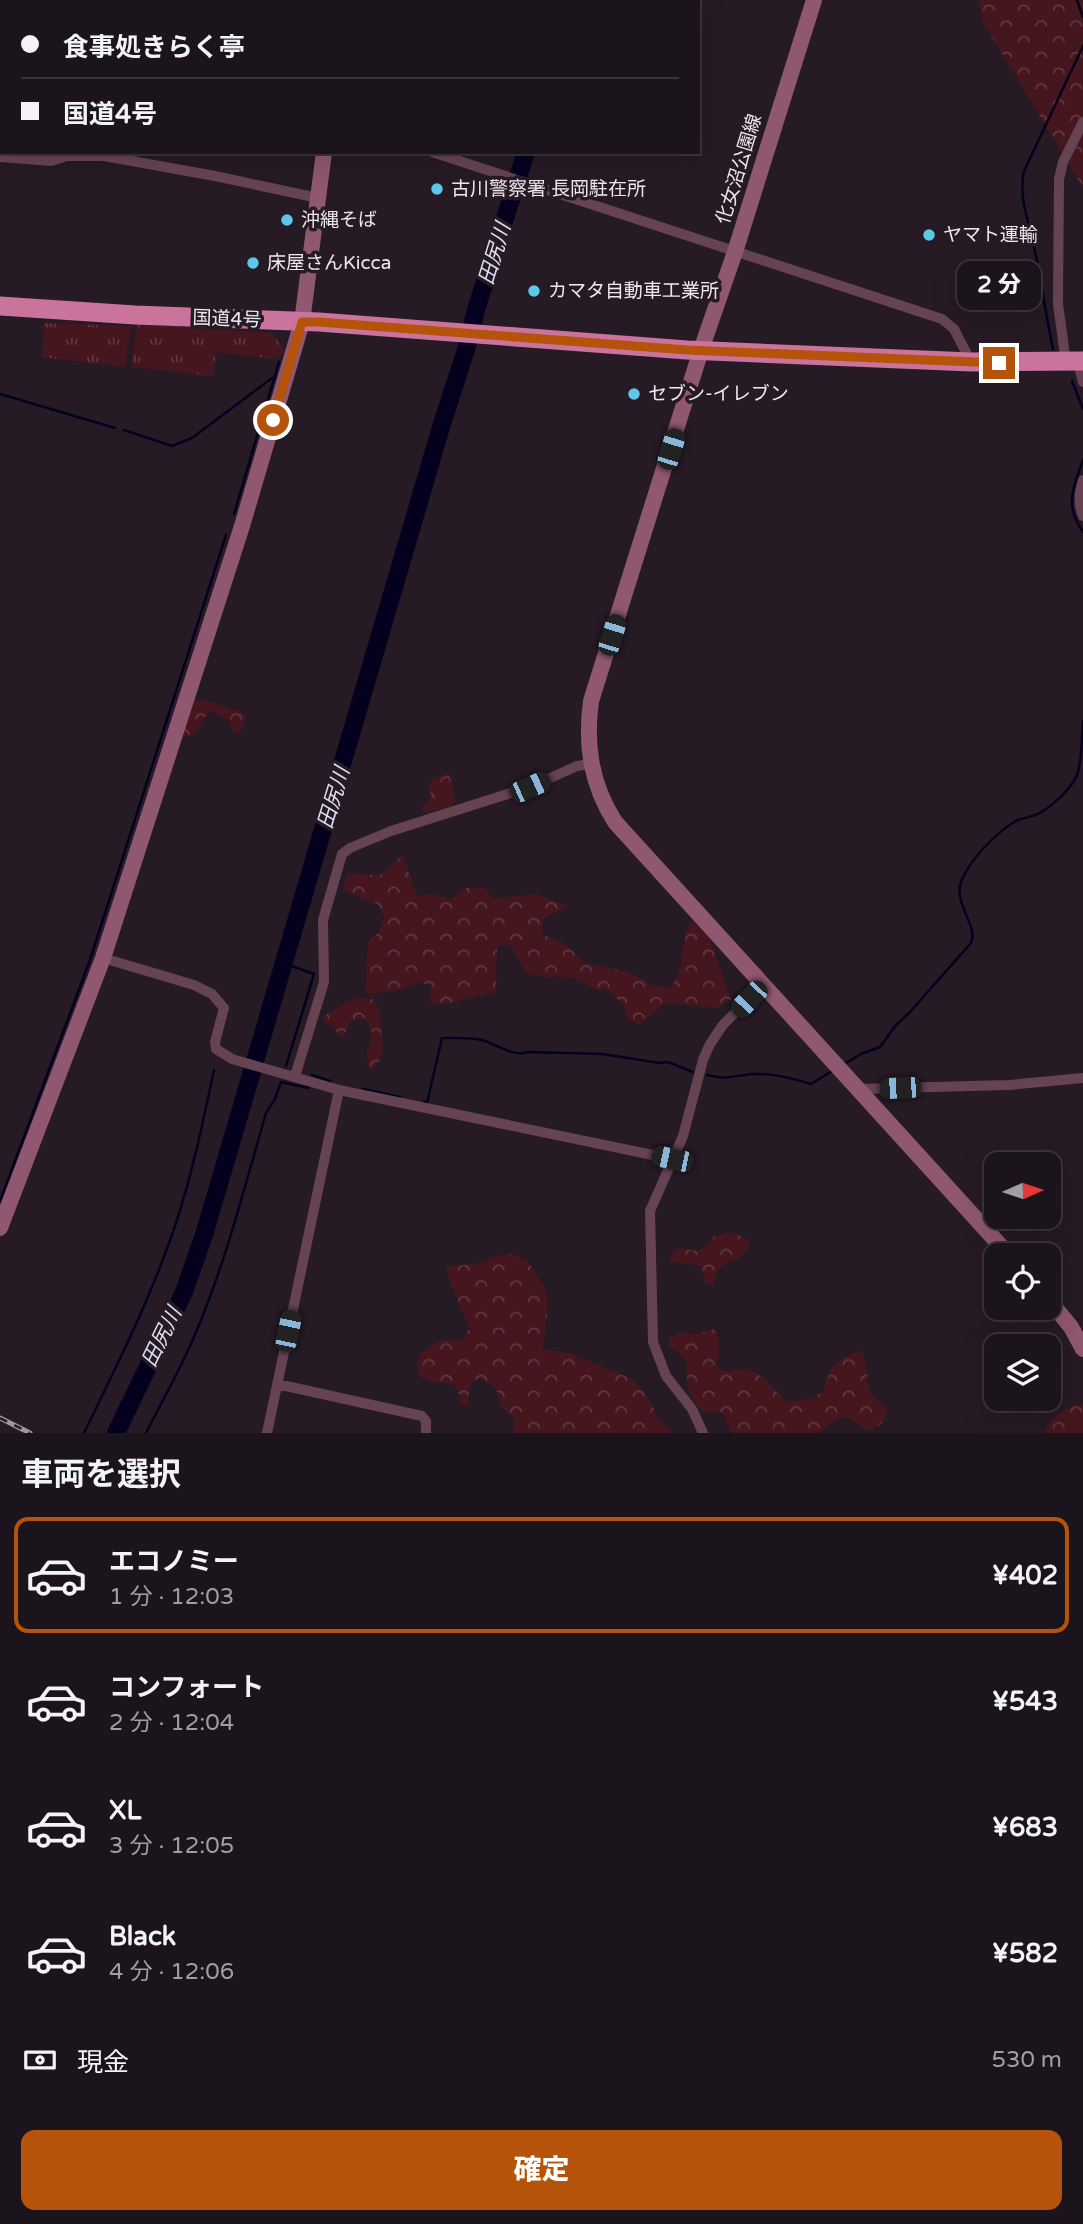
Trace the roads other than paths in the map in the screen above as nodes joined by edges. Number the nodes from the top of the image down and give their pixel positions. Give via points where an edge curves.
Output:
1 (814, 0) edge
2 (1083, 122) edge
3 (324, 154) edge
4 (438, 154) edge
5 (0, 157) edge
6 (318, 198) junction
7 (735, 252) junction
8 (0, 306) edge
9 (302, 322) junction
10 (701, 350) junction
11 (971, 362) junction
12 (1076, 362) edge
13 (1083, 382) edge
14 (1083, 480) edge
15 (1083, 516) edge
16 (591, 764) junction
17 (103, 958) junction
18 (762, 985) junction
19 (295, 1076) junction
20 (1083, 1078) edge
21 (339, 1090) junction
22 (858, 1090) junction
23 (672, 1159) junction
24 (0, 1228) edge
25 (998, 1243) edge
26 (1061, 1315) edge
27 (1083, 1349) edge
28 (277, 1384) junction
29 (267, 1433) edge
30 (426, 1433) edge
31 (703, 1433) edge

1 - 7 street, 化女沼公園線
2 - 12 street via 1059,179 1058,304
3 - 6 street
4 - 7 street
5 - 6 street via 51,161 104,156
6 - 9 street
7 - 10 street, 化女沼公園線
7 - 11 street via 942,319 954,329
8 - 9 highway, 国道4号
9 - 10 highway, 国道4号
9 - 17 street via 242,526
10 - 11 highway, 国道4号
10 - 16 street, 化女沼公園線 via 591,701
11 - 12 highway, 国道4号
12 - 13 street
14 - 15 street via 1079,492
16 - 18 street, 化女沼公園線 via 602,801 615,822
16 - 19 street via 391,831 342,854 323,920 324,982
17 - 19 street via 212,994 224,1008 216,1049 232,1059
17 - 24 street
18 - 22 street, 化女沼公園線
18 - 23 street via 709,1046
19 - 21 street
20 - 22 street
21 - 23 street
21 - 28 street
22 - 25 street, 化女沼公園線
23 - 31 street via 650,1211 653,1342 666,1376 692,1409
26 - 27 street
28 - 29 street
28 - 30 street via 422,1416

